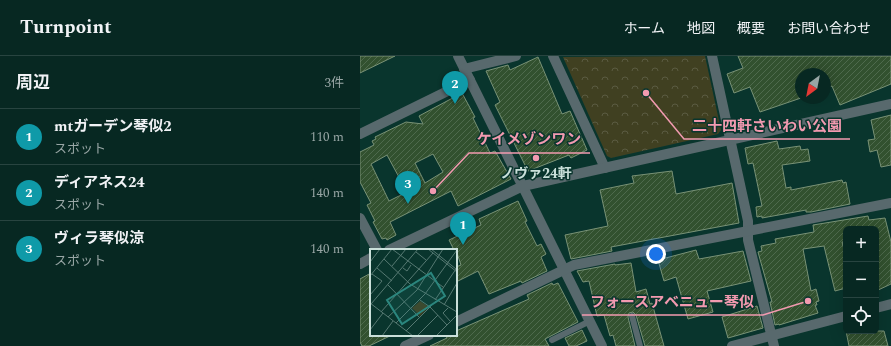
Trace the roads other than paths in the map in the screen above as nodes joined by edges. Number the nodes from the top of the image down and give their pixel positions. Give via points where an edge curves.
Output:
1 (458, 56) edge
2 (516, 56) edge
3 (553, 56) edge
4 (712, 56) edge
5 (464, 69) junction
6 (470, 80) junction
7 (891, 104) edge
8 (360, 134) edge
9 (731, 140) junction
10 (605, 168) junction
11 (523, 186) junction
12 (891, 203) edge
13 (360, 218) edge
14 (748, 230) junction
15 (376, 249) edge
16 (391, 249) edge
17 (370, 259) edge
18 (360, 264) edge
19 (564, 270) junction
20 (891, 304) edge
21 (879, 307) edge
22 (632, 316) dead end
23 (843, 317) edge
24 (590, 321) junction
25 (457, 322) edge
26 (772, 336) junction
27 (422, 339) edge
28 (552, 340) dead end
29 (405, 346) edge
30 (602, 346) edge
31 (640, 346) edge
32 (732, 346) edge
33 (774, 346) edge

1 - 5 street
2 - 5 street
3 - 10 street
4 - 9 street
5 - 6 street
6 - 8 street
6 - 11 street
7 - 9 street
9 - 10 street
9 - 14 street
10 - 11 street
11 - 16 street
11 - 19 street
12 - 14 street
13 - 15 street
14 - 19 street via 574,265
14 - 26 street via 748,240
17 - 18 street
19 - 24 street
19 - 25 street
20 - 21 street
22 - 31 lane
23 - 26 street
24 - 28 lane
24 - 30 street
26 - 32 street
26 - 33 street
27 - 29 street

